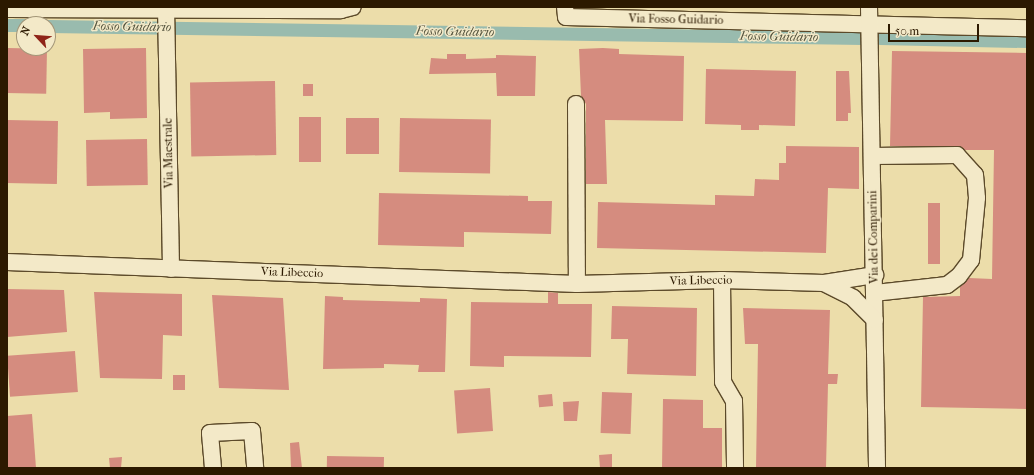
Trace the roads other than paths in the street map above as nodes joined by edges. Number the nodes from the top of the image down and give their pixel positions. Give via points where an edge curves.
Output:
1 (352, 7) edge
2 (869, 7) edge
3 (7, 9) edge
4 (166, 11) edge
5 (565, 12) edge
6 (869, 24) junction
7 (1027, 28) edge
8 (576, 104) dead end
9 (873, 156) junction
10 (7, 262) edge
11 (171, 269) junction
12 (875, 275) junction
13 (722, 280) junction
14 (824, 283) junction
15 (577, 284) junction
16 (875, 293) junction
17 (875, 320) junction
18 (213, 468) edge
19 (255, 468) edge
20 (735, 468) edge
21 (877, 468) edge

1 - 4 street via 341,10
2 - 6 street, Via dei Comparini
3 - 4 street
4 - 11 street, Via Maestrale
5 - 6 street, Via Fosso Guidario
6 - 7 street, Via Fosso Guidario
6 - 9 street, Via dei Comparini
8 - 15 street
9 - 12 street, Via dei Comparini
9 - 16 street via 956,155 975,175 977,198 970,260 958,276 947,285
10 - 11 street, Via Libeccio
11 - 15 street, Via Libeccio
12 - 14 street, Via Libeccio
12 - 16 street, Via dei Comparini
13 - 14 street, Via Libeccio
13 - 15 street, Via Libeccio
13 - 20 street via 723,382 734,401
14 - 17 street, Via Libeccio via 853,298
16 - 17 street, Via dei Comparini
17 - 21 street, Via dei Comparini
18 - 19 street via 210,433 252,431

